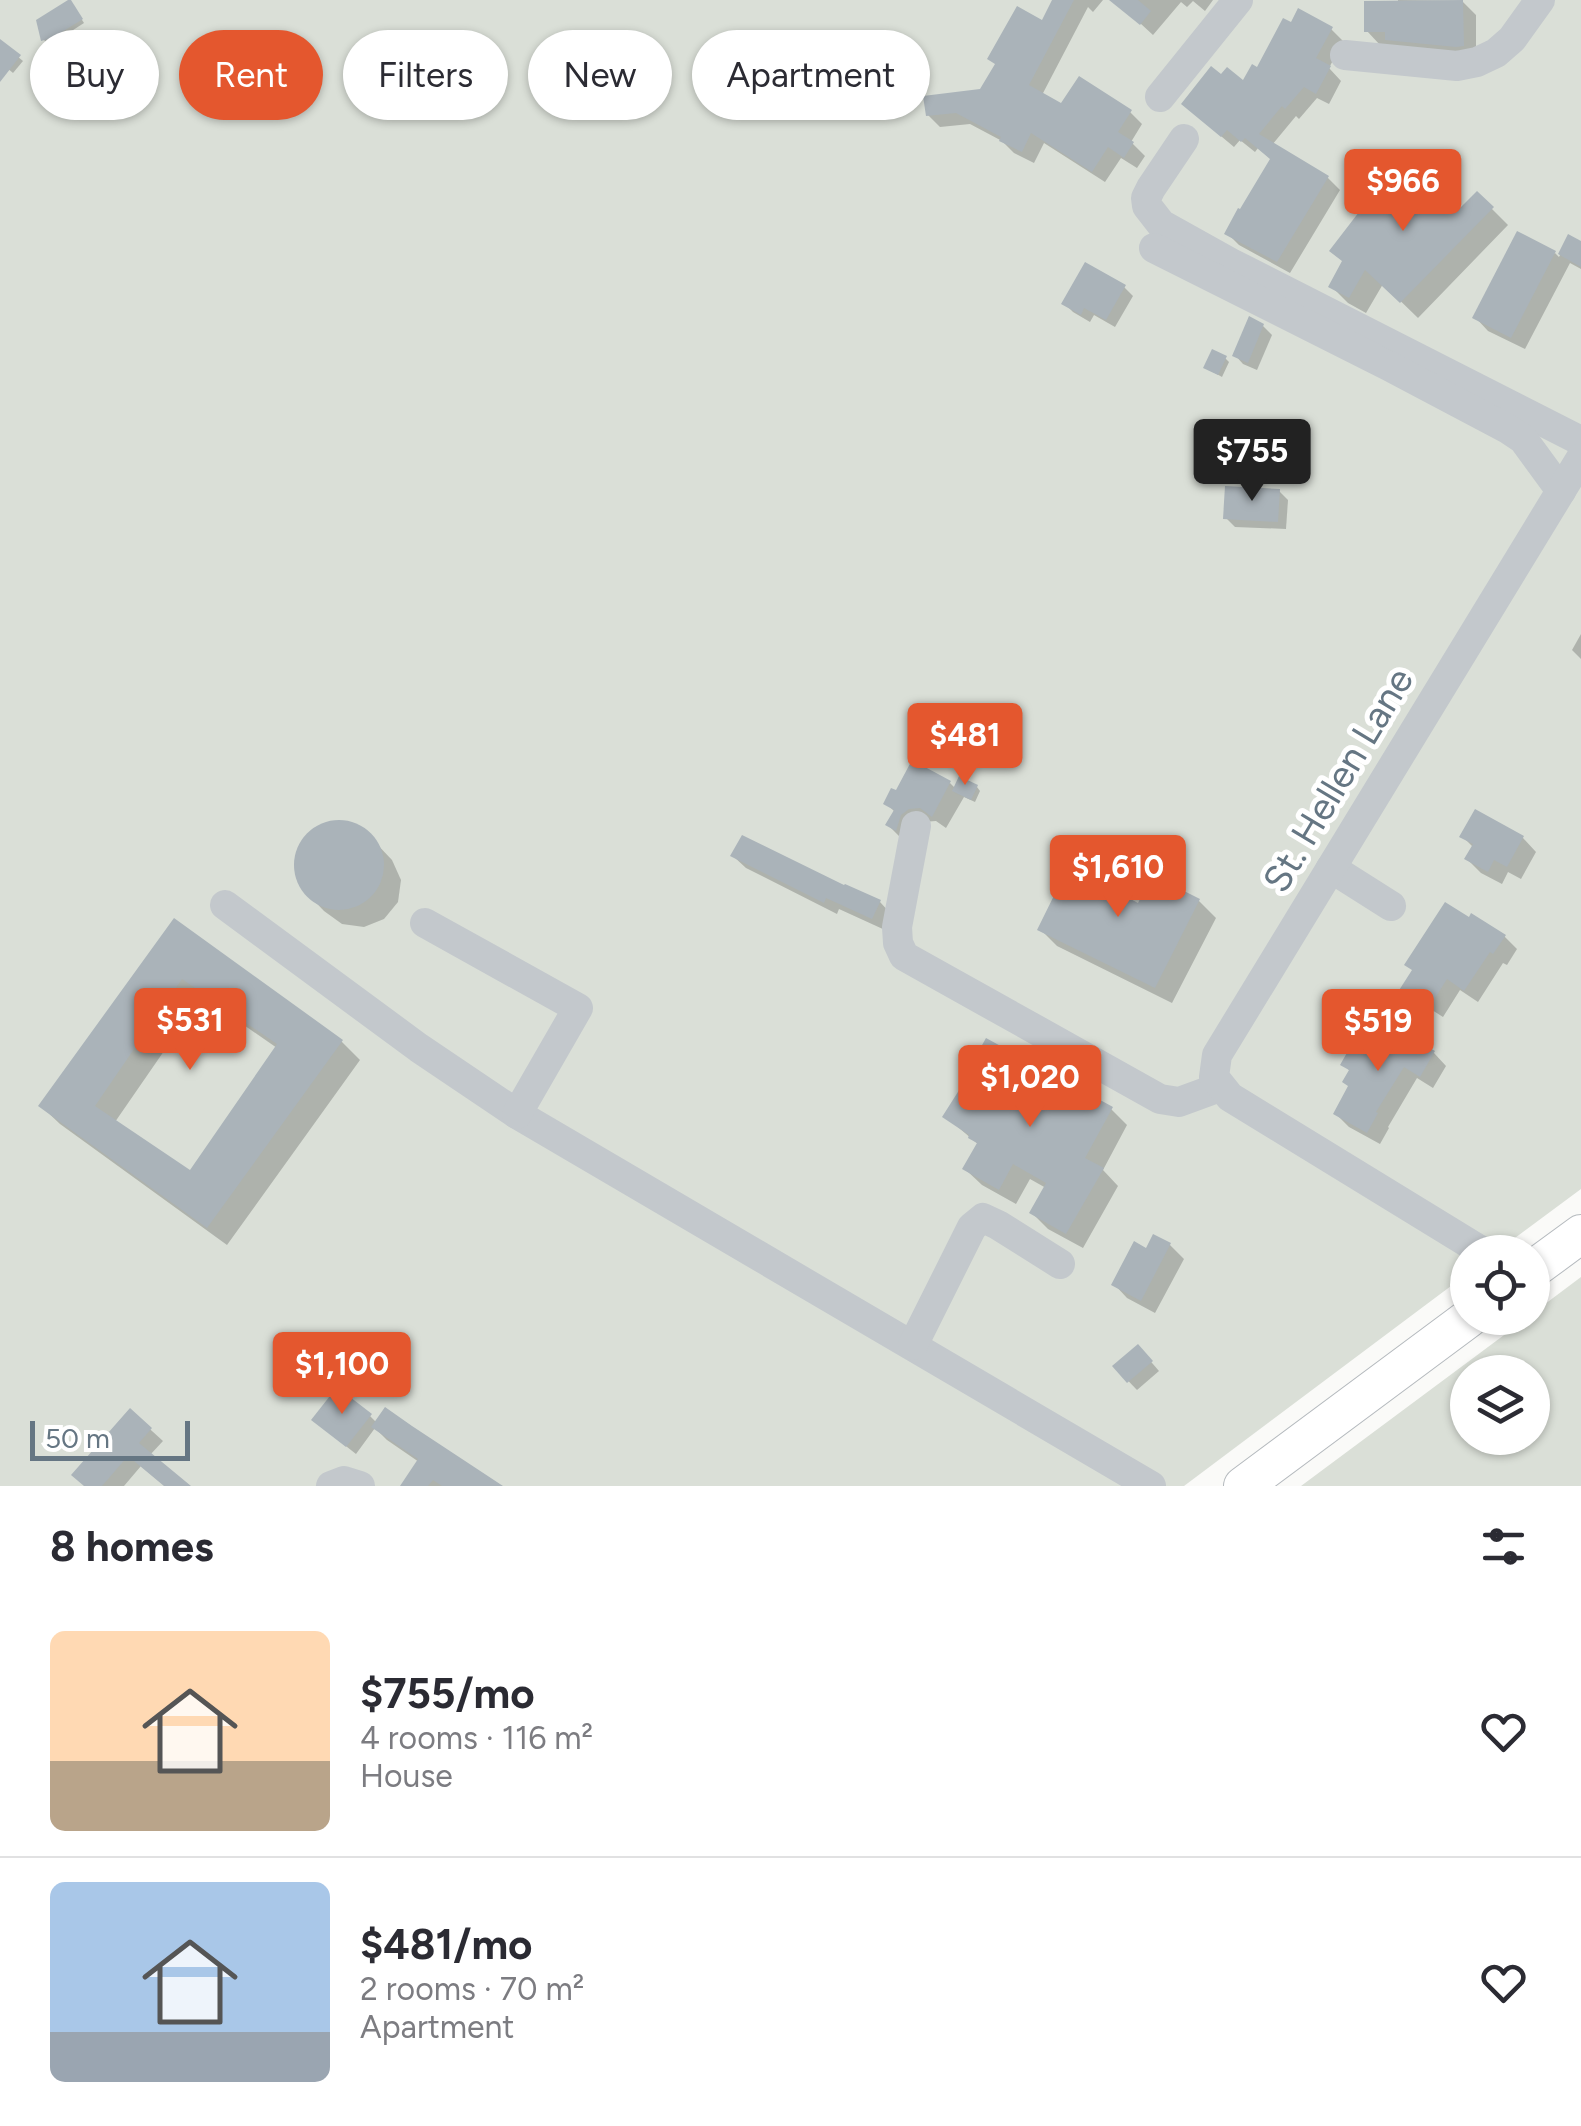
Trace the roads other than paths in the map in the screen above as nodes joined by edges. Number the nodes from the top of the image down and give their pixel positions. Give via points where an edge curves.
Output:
1 (1238, 0) edge
2 (1540, 0) edge
3 (1345, 54) dead end
4 (1160, 96) dead end
5 (1184, 138) dead end
6 (1154, 248) dead end
7 (1581, 440) edge
8 (1581, 458) edge
9 (1561, 491) junction
10 (916, 826) dead end
11 (1331, 868) junction
12 (224, 905) dead end
13 (1391, 906) dead end
14 (424, 924) dead end
15 (1220, 1087) junction
16 (516, 1114) junction
17 (1581, 1234) edge
18 (1455, 1235) edge
19 (1550, 1257) edge
20 (1060, 1264) dead end
21 (1450, 1332) edge
22 (912, 1345) junction
23 (330, 1486) edge
24 (360, 1486) edge
25 (1151, 1486) edge
26 (1244, 1486) edge

1 - 4 street
2 - 3 street via 1512,39 1477,62 1458,66
5 - 7 street via 1146,198 1161,224
6 - 9 street via 1508,430 1523,439
8 - 9 street, St. Hellen Lane
9 - 11 street, St. Hellen Lane
10 - 15 street via 897,927 904,956 1160,1099 1179,1102
11 - 13 street
11 - 15 street, St. Hellen Lane via 1217,1055 1214,1078
12 - 16 street
14 - 16 street via 578,1008
15 - 18 street
16 - 22 street
17 - 19 main road
20 - 22 street via 983,1218 972,1227
21 - 26 main road
22 - 25 street
23 - 24 street via 344,1480

